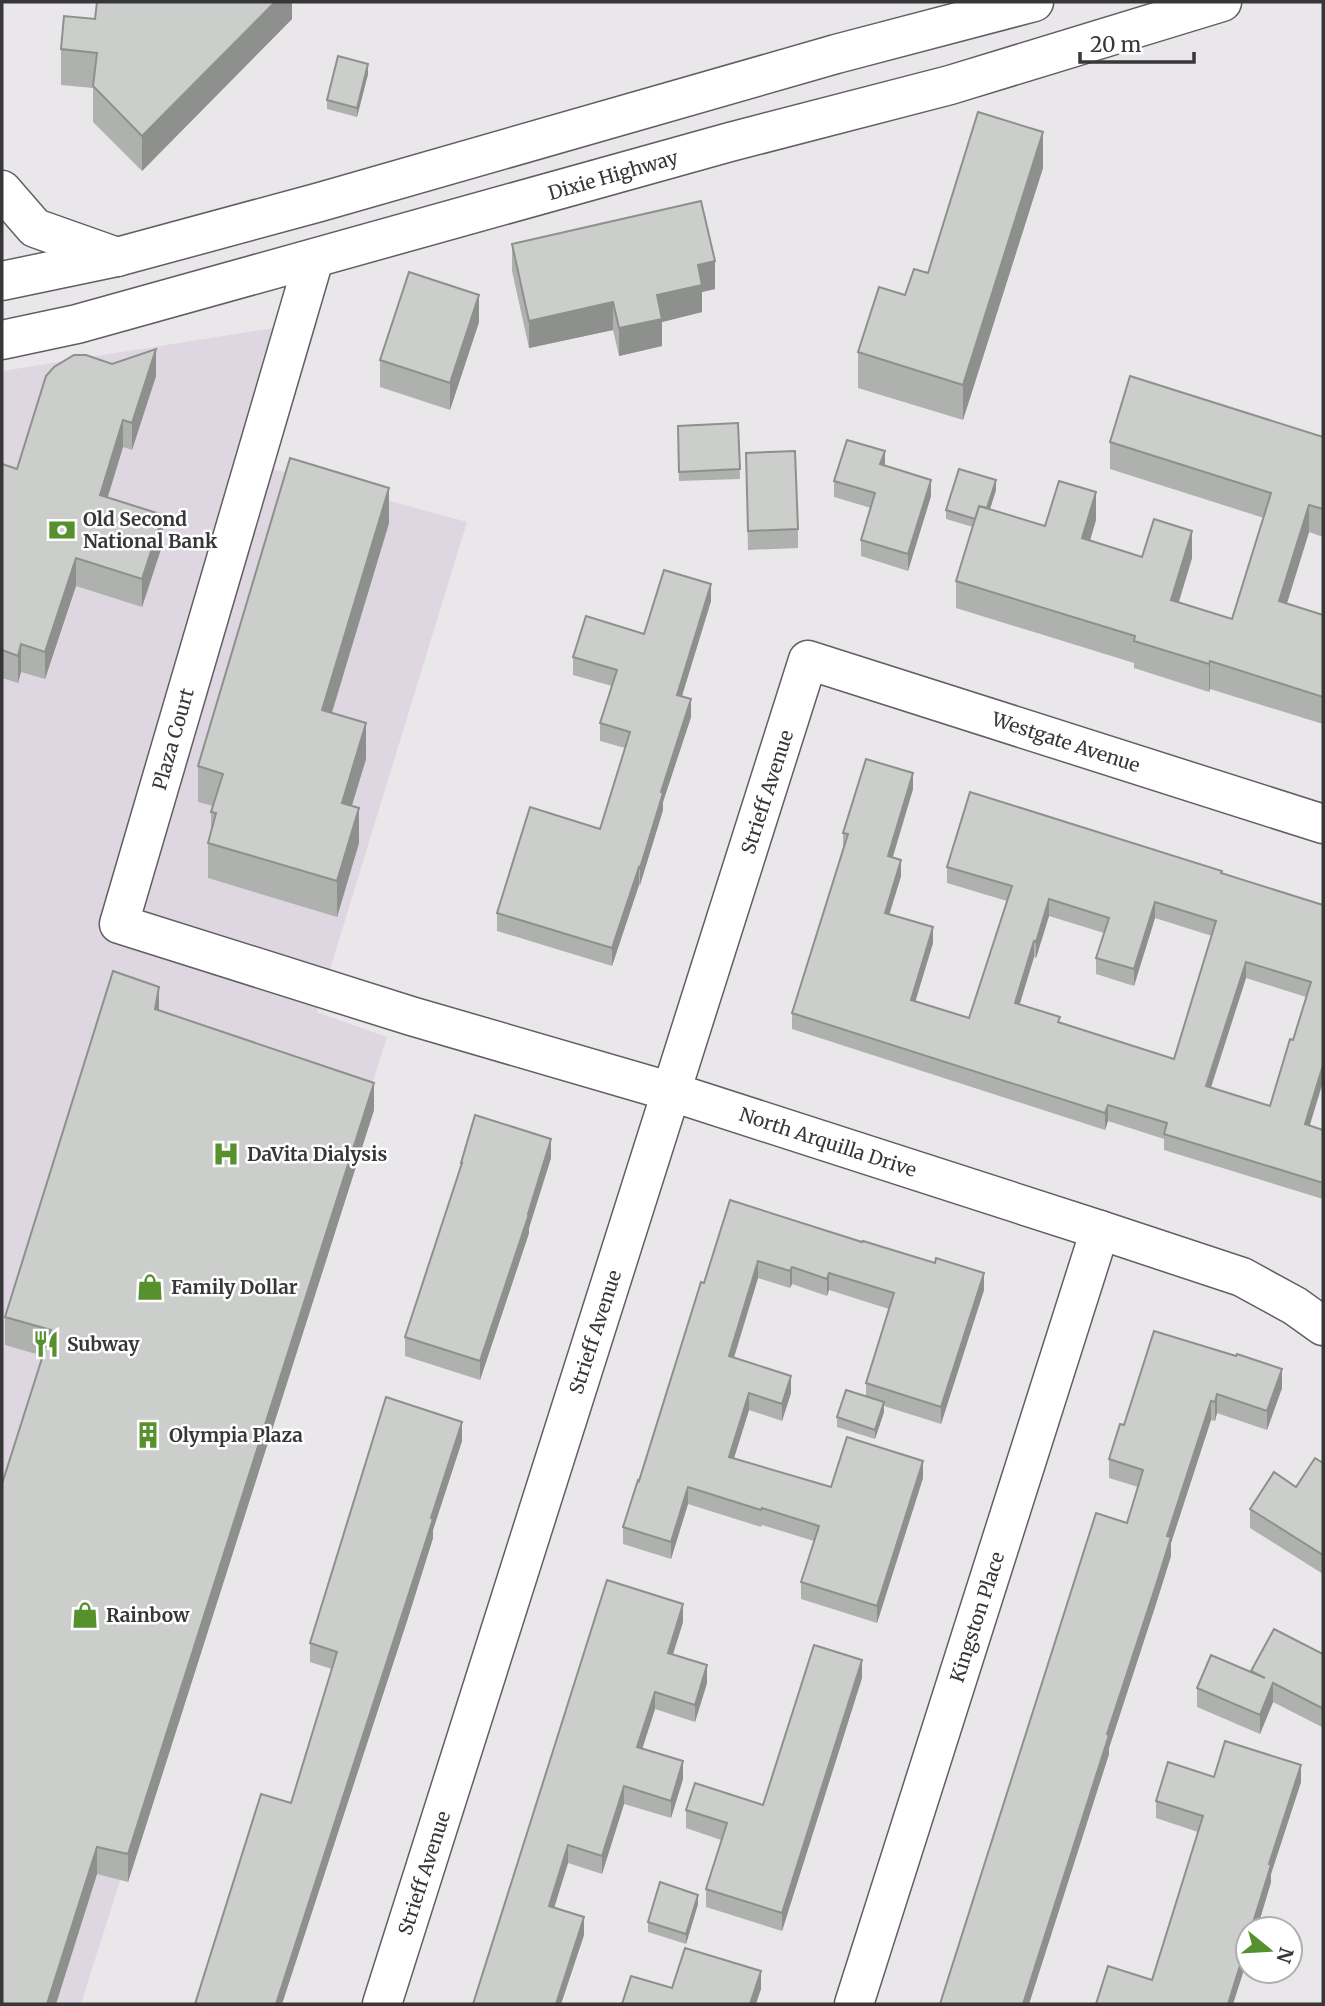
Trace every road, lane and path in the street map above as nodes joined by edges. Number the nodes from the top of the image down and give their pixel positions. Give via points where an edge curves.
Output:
1 (1034, 2) edge
2 (1222, 2) edge
3 (2, 190) edge
4 (117, 257) junction
5 (314, 259) junction
6 (2, 281) edge
7 (2, 340) edge
8 (808, 660) joint
9 (1323, 824) edge
10 (411, 1016) joint
11 (672, 1092) junction
12 (1100, 1230) junction
13 (1323, 1326) edge
14 (382, 2004) edge
15 (854, 2004) edge

1 - 4 street
2 - 5 street, Dixie Highway via 950,85
3 - 4 street via 35,228
4 - 6 street
5 - 7 street, Dixie Highway
5 - 10 street, Plaza Court via 118,924
8 - 9 street, Westgate Avenue
8 - 11 street, Strieff Avenue
10 - 11 street, North Arquilla Drive
11 - 12 street, North Arquilla Drive
11 - 14 street, Strieff Avenue
12 - 13 street, North Arquilla Drive via 1242,1277
12 - 15 street, Kingston Place

